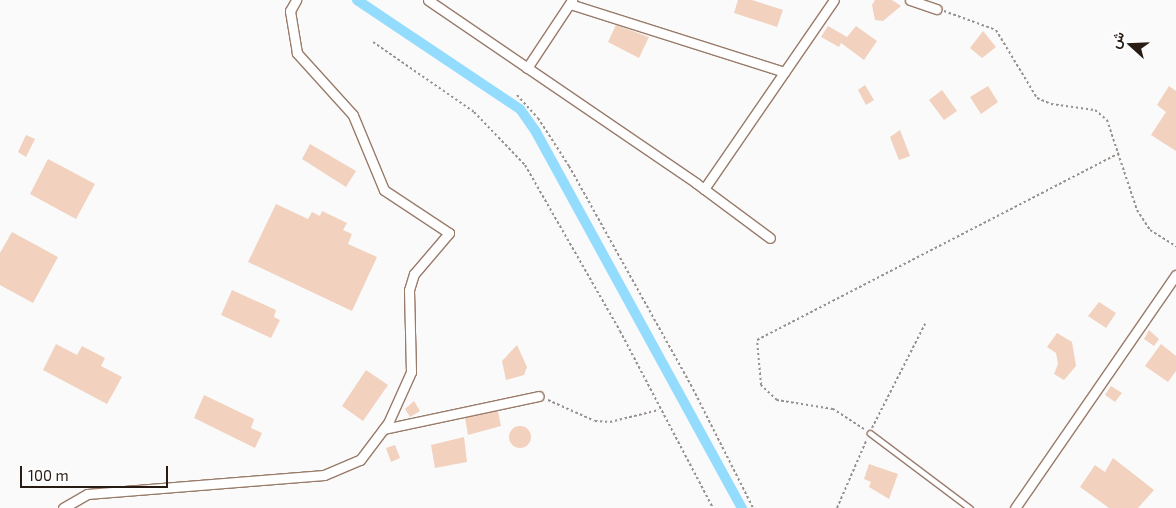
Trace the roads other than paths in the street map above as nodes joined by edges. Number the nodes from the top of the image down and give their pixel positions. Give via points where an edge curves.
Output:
1 (296, 0) edge
2 (428, 0) edge
3 (834, 0) edge
4 (910, 0) edge
5 (571, 2) edge
6 (936, 9) road end
7 (527, 68) junction
8 (785, 72) junction
9 (704, 190) junction
10 (770, 238) dead end
11 (1176, 275) edge
12 (539, 396) road end
13 (384, 429) junction
14 (870, 433) road end
15 (63, 508) edge
16 (970, 508) edge
17 (1015, 508) edge

1 - 13 street via 290,12 297,53 353,115 384,190 449,232 414,274 409,290 411,372
2 - 7 street
3 - 8 street
4 - 6 street
5 - 7 street
5 - 8 street
7 - 9 street
8 - 9 street
9 - 10 street
11 - 17 street
12 - 13 street
13 - 15 street via 360,460 324,474 87,494
14 - 16 lane

